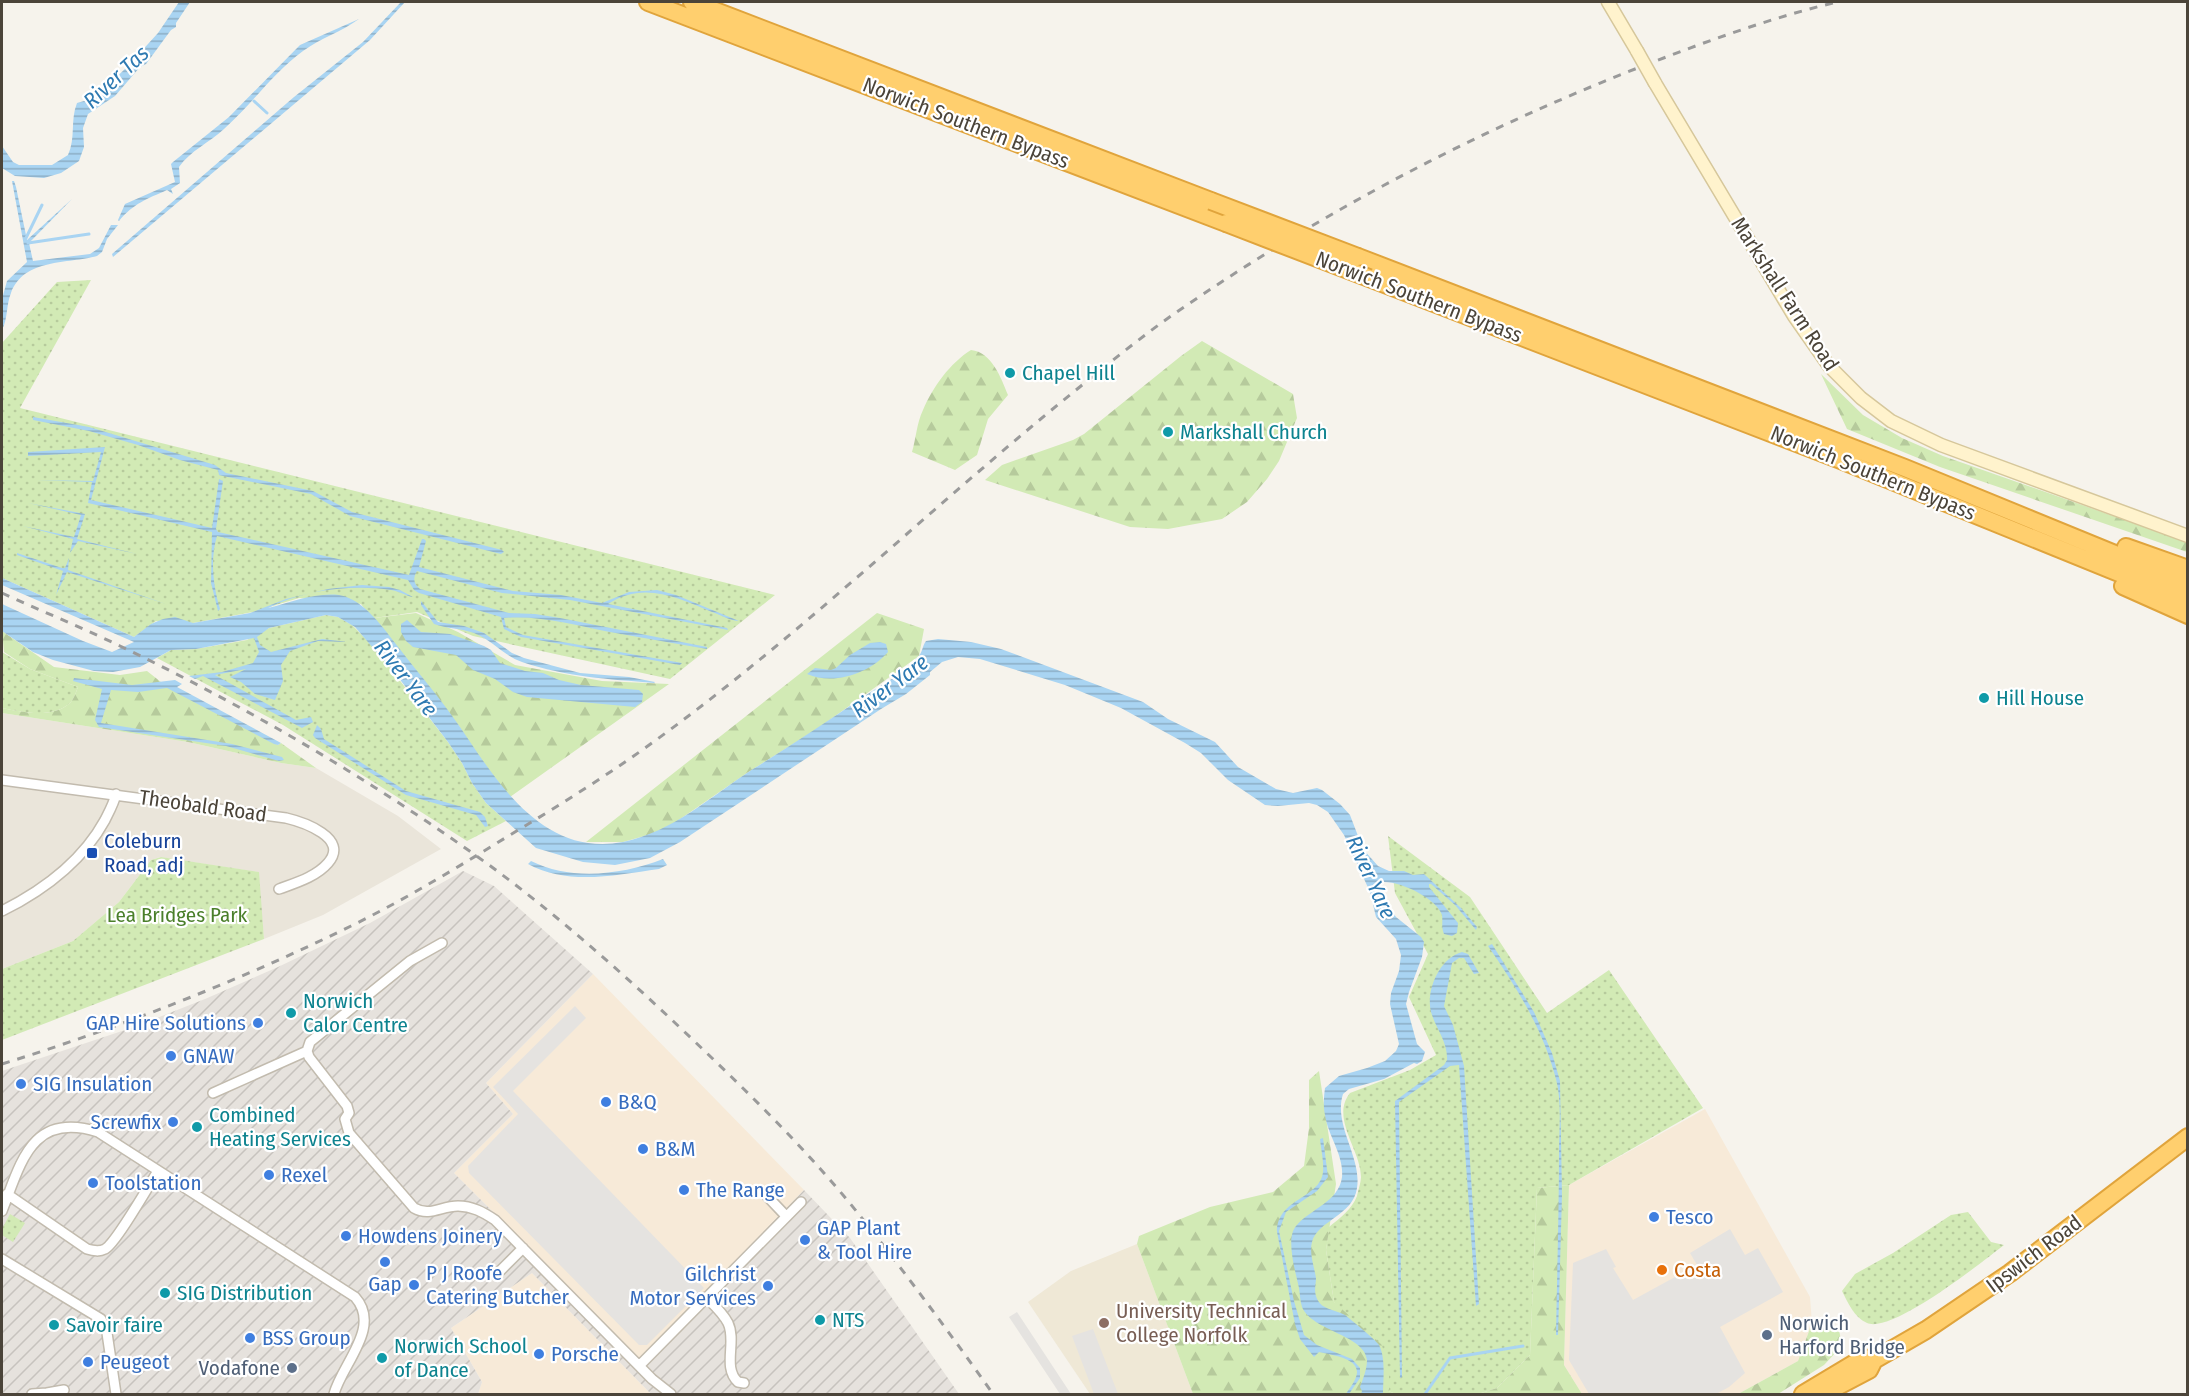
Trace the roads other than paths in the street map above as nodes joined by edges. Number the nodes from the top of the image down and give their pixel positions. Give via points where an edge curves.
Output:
1 (648, 2) edge
2 (692, 2) edge
3 (1608, 2) edge
4 (1838, 459) junction
5 (1905, 468) junction
6 (2187, 536) edge
7 (2187, 569) edge
8 (2187, 584) edge
9 (2187, 602) edge
10 (2187, 615) edge
11 (2, 780) edge
12 (116, 794) junction
13 (279, 889) dead end
14 (2, 911) edge
15 (442, 943) dead end
16 (307, 1051) junction
17 (213, 1093) dead end
18 (2187, 1137) edge
19 (158, 1171) junction
20 (7, 1194) junction
21 (766, 1195) dead end
22 (801, 1202) dead end
23 (2, 1210) edge
24 (786, 1216) junction
25 (523, 1248) junction
26 (2, 1259) edge
27 (499, 1272) dead end
28 (706, 1297) junction
29 (1874, 1360) junction
30 (639, 1366) junction
31 (652, 1379) junction
32 (744, 1383) dead end
33 (64, 1390) dead end
34 (47, 1394) edge
35 (32, 1395) edge
36 (116, 1395) edge
37 (334, 1395) edge
38 (663, 1395) edge
39 (671, 1395) edge
40 (1803, 1395) edge
41 (1823, 1395) edge

1 - 4 highway, Norwich Southern Bypass, bridge
2 - 5 highway, Norwich Southern Bypass, bridge
3 - 6 street, Markshall Farm Road, bridge via 1794,316 1829,366 1861,398 1891,421 1941,445
4 - 9 highway, Norwich Southern Bypass
4 - 10 highway
5 - 7 highway
5 - 8 highway, Norwich Southern Bypass
11 - 12 street, Theobald Road
12 - 13 street, Theobald Road via 286,818 326,834 333,856 292,889
12 - 14 street via 84,852 38,891
15 - 16 street via 410,961 310,1042
16 - 17 street
16 - 25 street via 312,1064 347,1106 349,1113 345,1119 350,1132 414,1208 423,1213 457,1206 480,1211
18 - 29 highway, Ipswich Road via 2010,1273
19 - 20 street via 98,1132 64,1128 29,1147
19 - 20 street via 103,1250 87,1249
19 - 37 street via 361,1304 366,1322
20 - 23 street
21 - 24 street
22 - 24 street
24 - 28 street
25 - 27 street
25 - 30 street
26 - 36 street via 101,1319
28 - 30 street
28 - 32 street via 728,1324 732,1376
29 - 40 highway, Ipswich Road via 1863,1358
29 - 41 highway, Ipswich Road via 1869,1370
30 - 31 street
31 - 38 street
31 - 39 street
33 - 34 street
34 - 35 street

